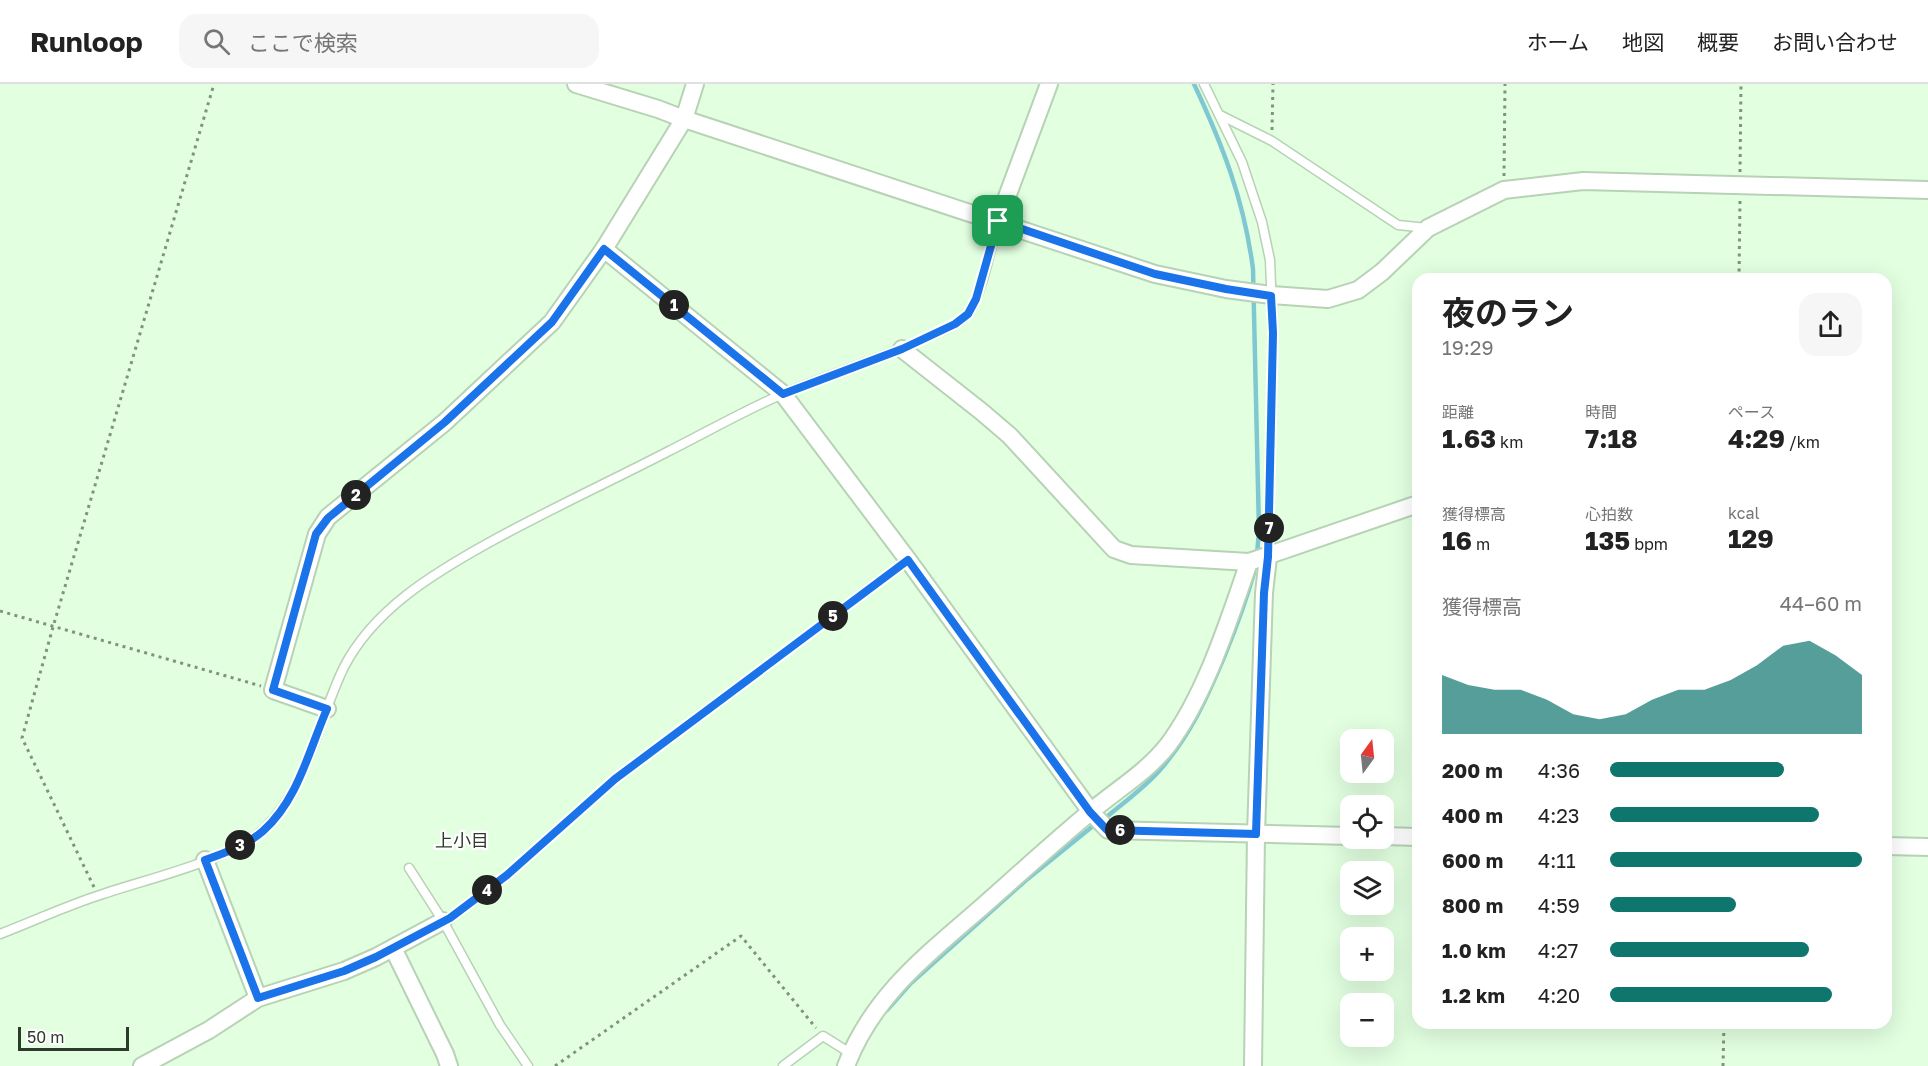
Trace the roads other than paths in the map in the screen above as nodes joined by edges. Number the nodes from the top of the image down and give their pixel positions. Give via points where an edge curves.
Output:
1 (576, 84) edge
2 (695, 84) edge
3 (1049, 84) edge
4 (1204, 84) edge
5 (1219, 115) junction
6 (684, 119) junction
7 (1928, 190) edge
8 (998, 221) junction
9 (1428, 228) junction
10 (604, 249) junction
11 (1271, 296) junction
12 (902, 349) junction
13 (783, 394) junction
14 (1412, 506) edge
15 (1268, 557) junction
16 (1249, 562) junction
17 (327, 709) junction
18 (1090, 812) junction
19 (1256, 834) junction
20 (1340, 836) edge
21 (1394, 836) edge
22 (1412, 837) edge
23 (1892, 846) edge
24 (1928, 847) edge
25 (205, 860) junction
26 (409, 868) dead end
27 (443, 921) junction
28 (0, 934) edge
29 (393, 948) junction
30 (258, 998) junction
31 (848, 1060) edge
32 (142, 1066) edge
33 (449, 1066) edge
34 (528, 1066) edge
35 (783, 1066) edge
36 (1253, 1066) edge

1 - 6 street
2 - 6 street
3 - 8 street
4 - 5 lane
5 - 9 lane via 1272,141 1398,225
5 - 11 lane via 1242,162 1262,222 1270,260
6 - 8 street
6 - 10 street
7 - 9 street via 1583,181 1504,190
8 - 11 street via 1155,274
8 - 12 lane via 976,299 968,314
9 - 11 street via 1358,290 1328,299
10 - 13 street
10 - 17 street via 552,322 445,422 328,518 316,534 273,690
11 - 15 lane
12 - 13 lane
12 - 16 street via 1010,436 1114,549 1131,555
13 - 17 lane via 493,541 417,586 358,645 344,667
13 - 18 street
14 - 15 street
15 - 16 street
15 - 19 street
16 - 18 street via 1192,706 1168,744 1144,771
17 - 25 lane via 297,784 281,811 262,832
18 - 19 street via 1107,830
18 - 31 street via 911,969 878,1005
19 - 20 street
19 - 36 street
21 - 22 street
23 - 24 street
25 - 28 lane
25 - 30 street
26 - 27 lane
27 - 29 street
27 - 34 lane via 500,1025
29 - 30 street via 344,971
29 - 33 street
30 - 32 street
31 - 35 lane via 823,1036

